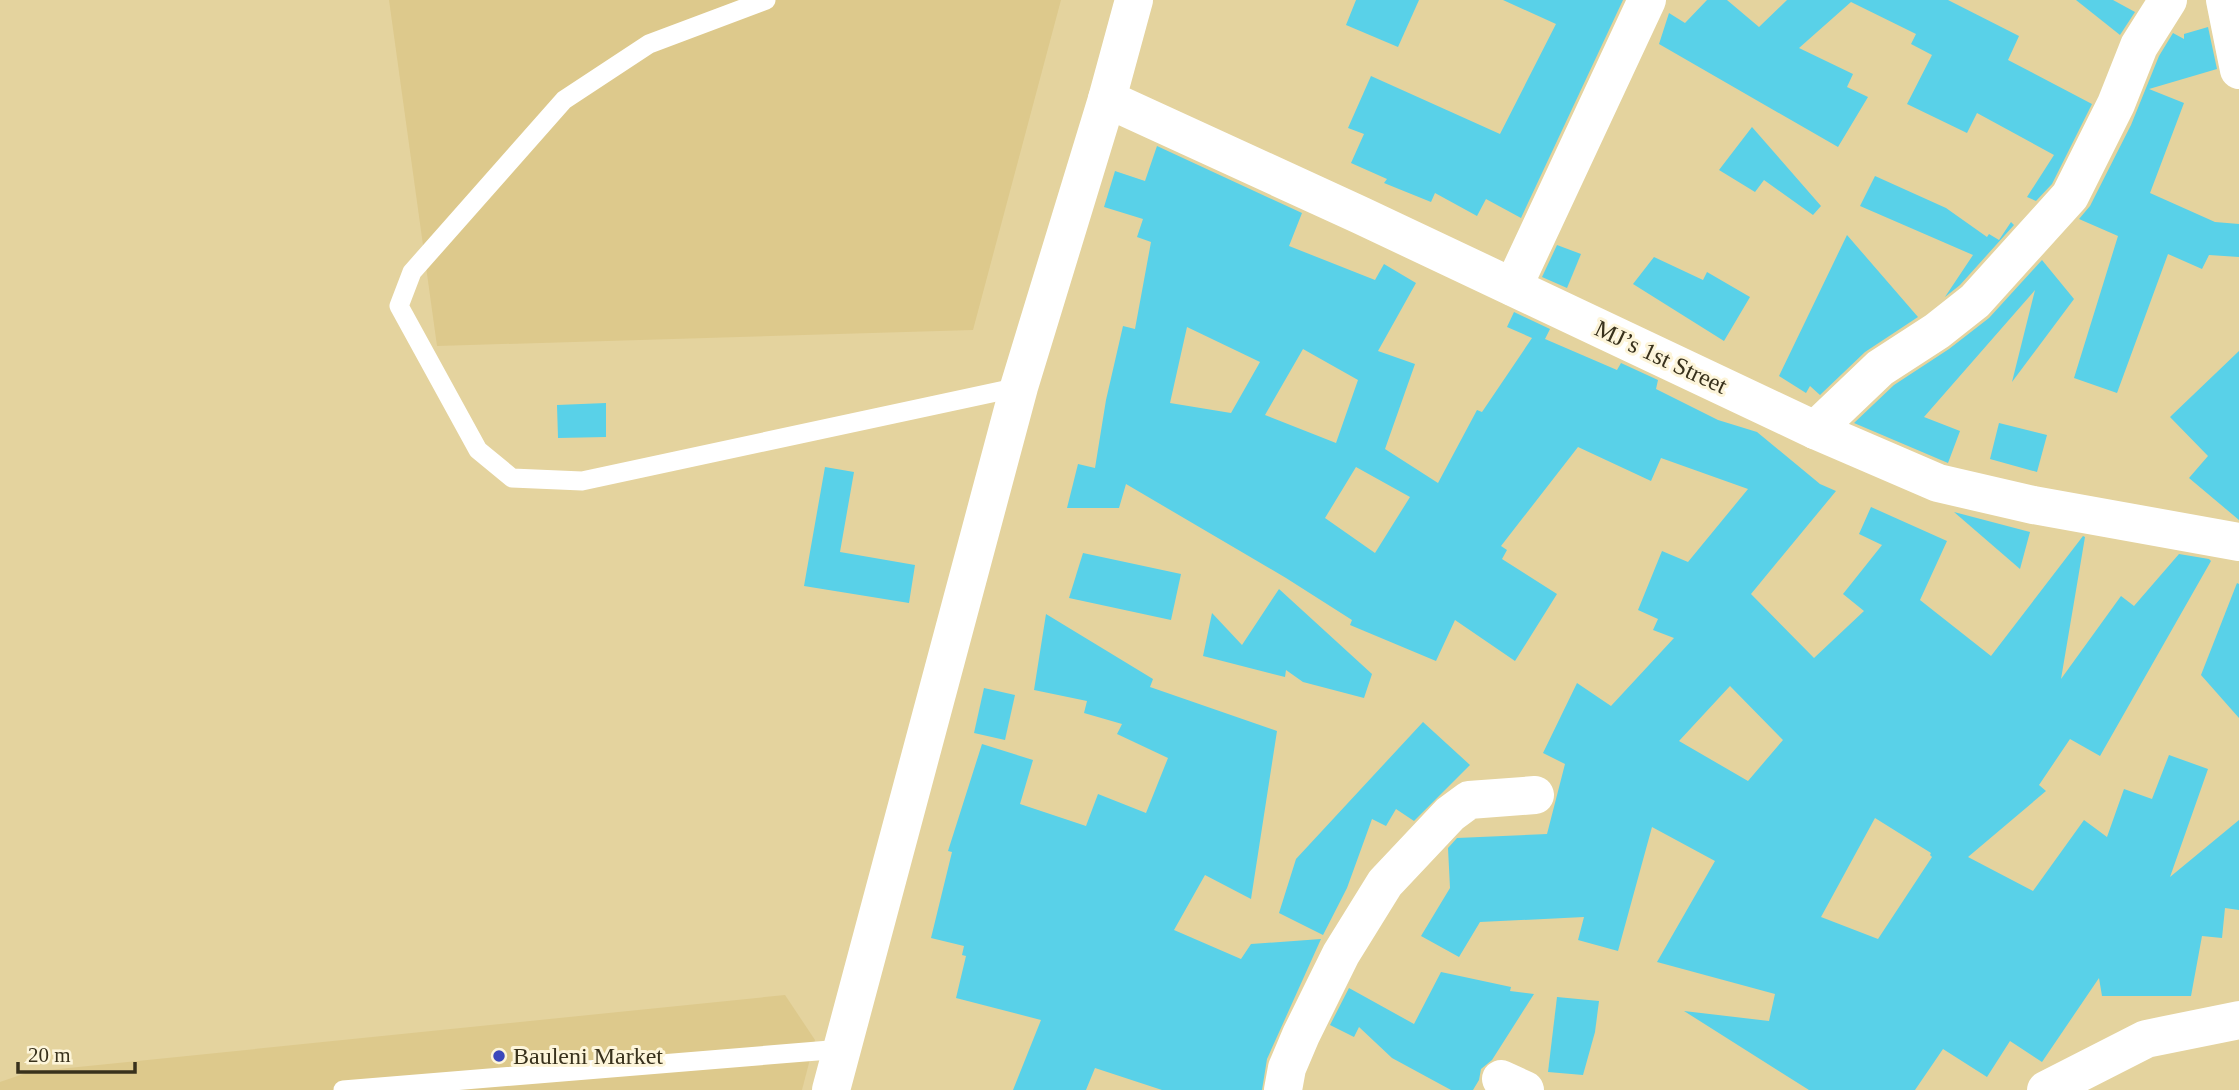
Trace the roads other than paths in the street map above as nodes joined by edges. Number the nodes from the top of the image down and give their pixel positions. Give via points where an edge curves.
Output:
1 (766, 0) edge
2 (1134, 0) edge
3 (1647, 0) edge
4 (2168, 0) edge
5 (2225, 0) edge
6 (2239, 70) edge
7 (1107, 99) junction
8 (1513, 288) junction
9 (1019, 387) junction
10 (1815, 430) junction
11 (2239, 542) edge
12 (1535, 795) dead end
13 (2239, 1020) edge
14 (842, 1049) junction
15 (343, 1090) edge
16 (831, 1090) edge
17 (1283, 1090) edge
18 (2046, 1090) edge

1 - 9 lane via 649,44 565,100 412,272 398,306 478,450 512,478 582,481
2 - 7 street
3 - 8 street
4 - 10 street via 2139,46 2070,197 1975,301 1880,368
5 - 6 street
7 - 8 street, MJ’s 1st Street
7 - 9 street
8 - 10 street, MJ’s 1st Street
9 - 14 street
10 - 11 street, MJ’s 1st Street via 1938,483
12 - 17 street via 1469,800 1385,883 1335,966 1292,1057
13 - 18 street via 2146,1039
14 - 15 lane
14 - 16 street

